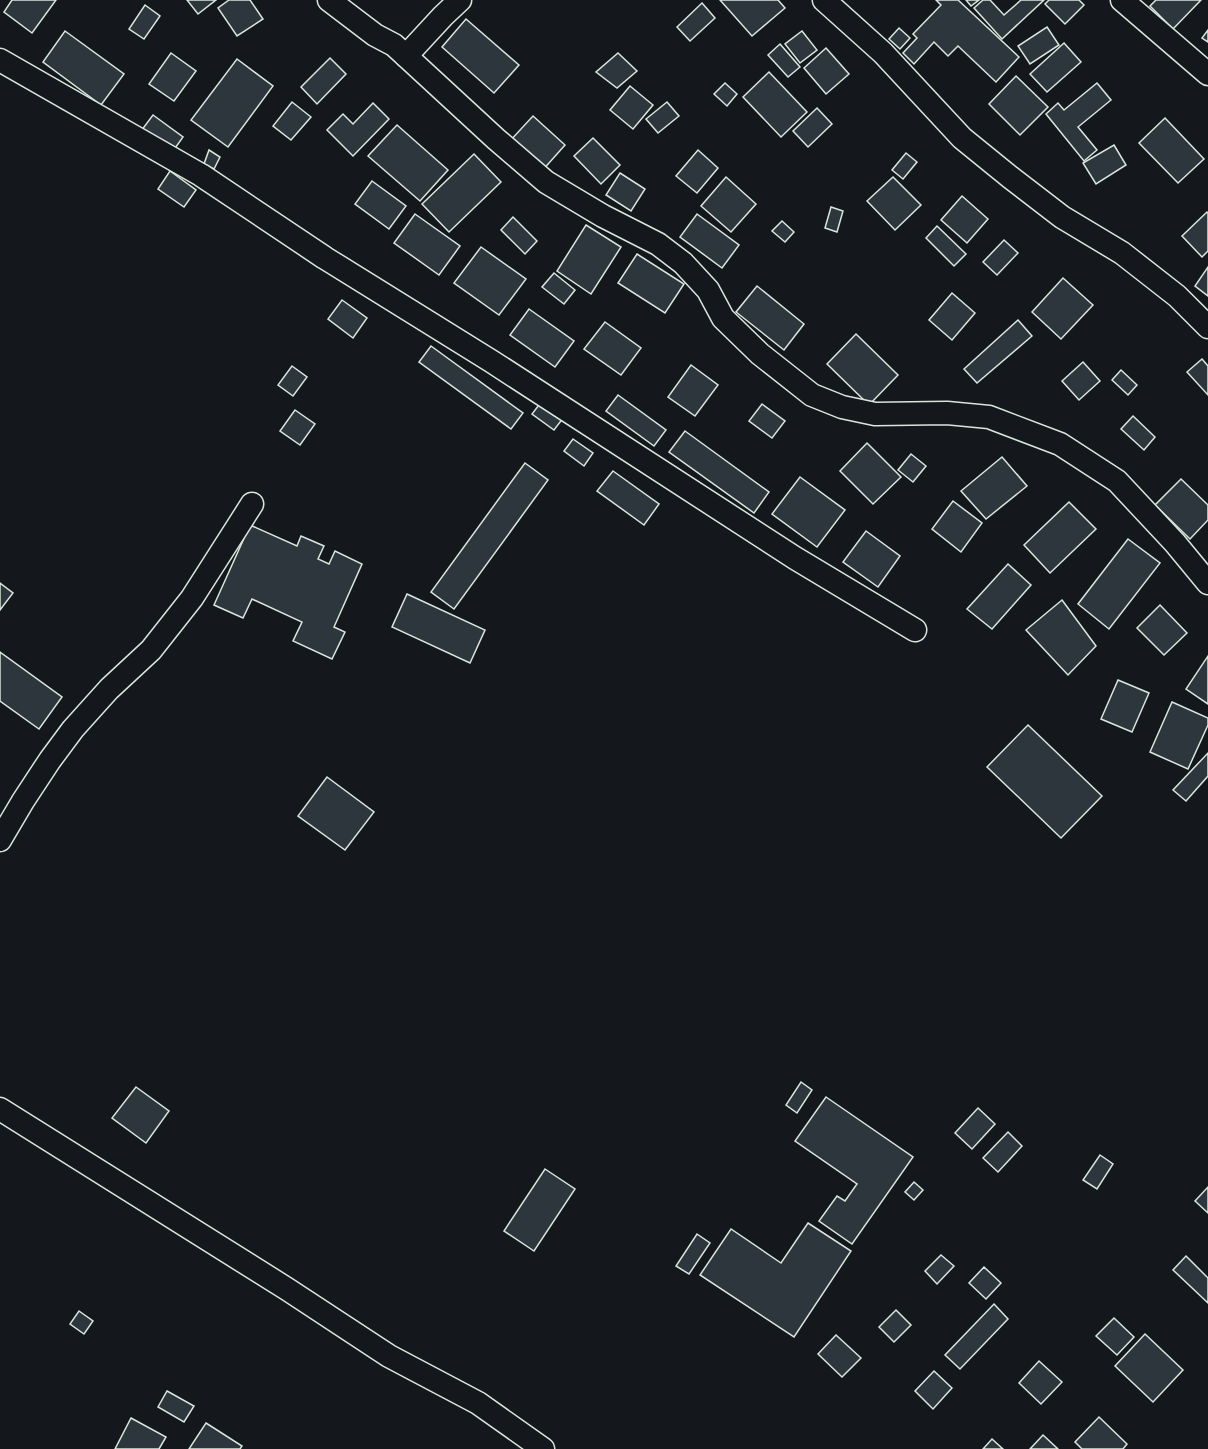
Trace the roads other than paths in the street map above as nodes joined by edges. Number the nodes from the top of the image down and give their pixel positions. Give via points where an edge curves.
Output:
1 (329, 0) edge
2 (460, 0) edge
3 (824, 0) edge
4 (1122, 0) edge
5 (406, 56) junction
6 (0, 60) edge
7 (1208, 74) edge
8 (1208, 327) edge
9 (252, 504) dead end
10 (1208, 583) edge
11 (915, 630) dead end
12 (0, 840) edge
13 (0, 1109) edge
14 (543, 1449) edge

1 - 5 street
2 - 5 street
3 - 8 street via 883,53 962,138 1062,217 1177,296
4 - 7 street
5 - 10 street via 546,182 658,244 683,264 708,290 723,318 760,354 812,395 875,414 947,412 989,417 1059,444 1117,481
6 - 11 street via 201,175 785,552
9 - 12 street via 192,598 151,650 73,729
13 - 14 street via 389,1356 478,1403

